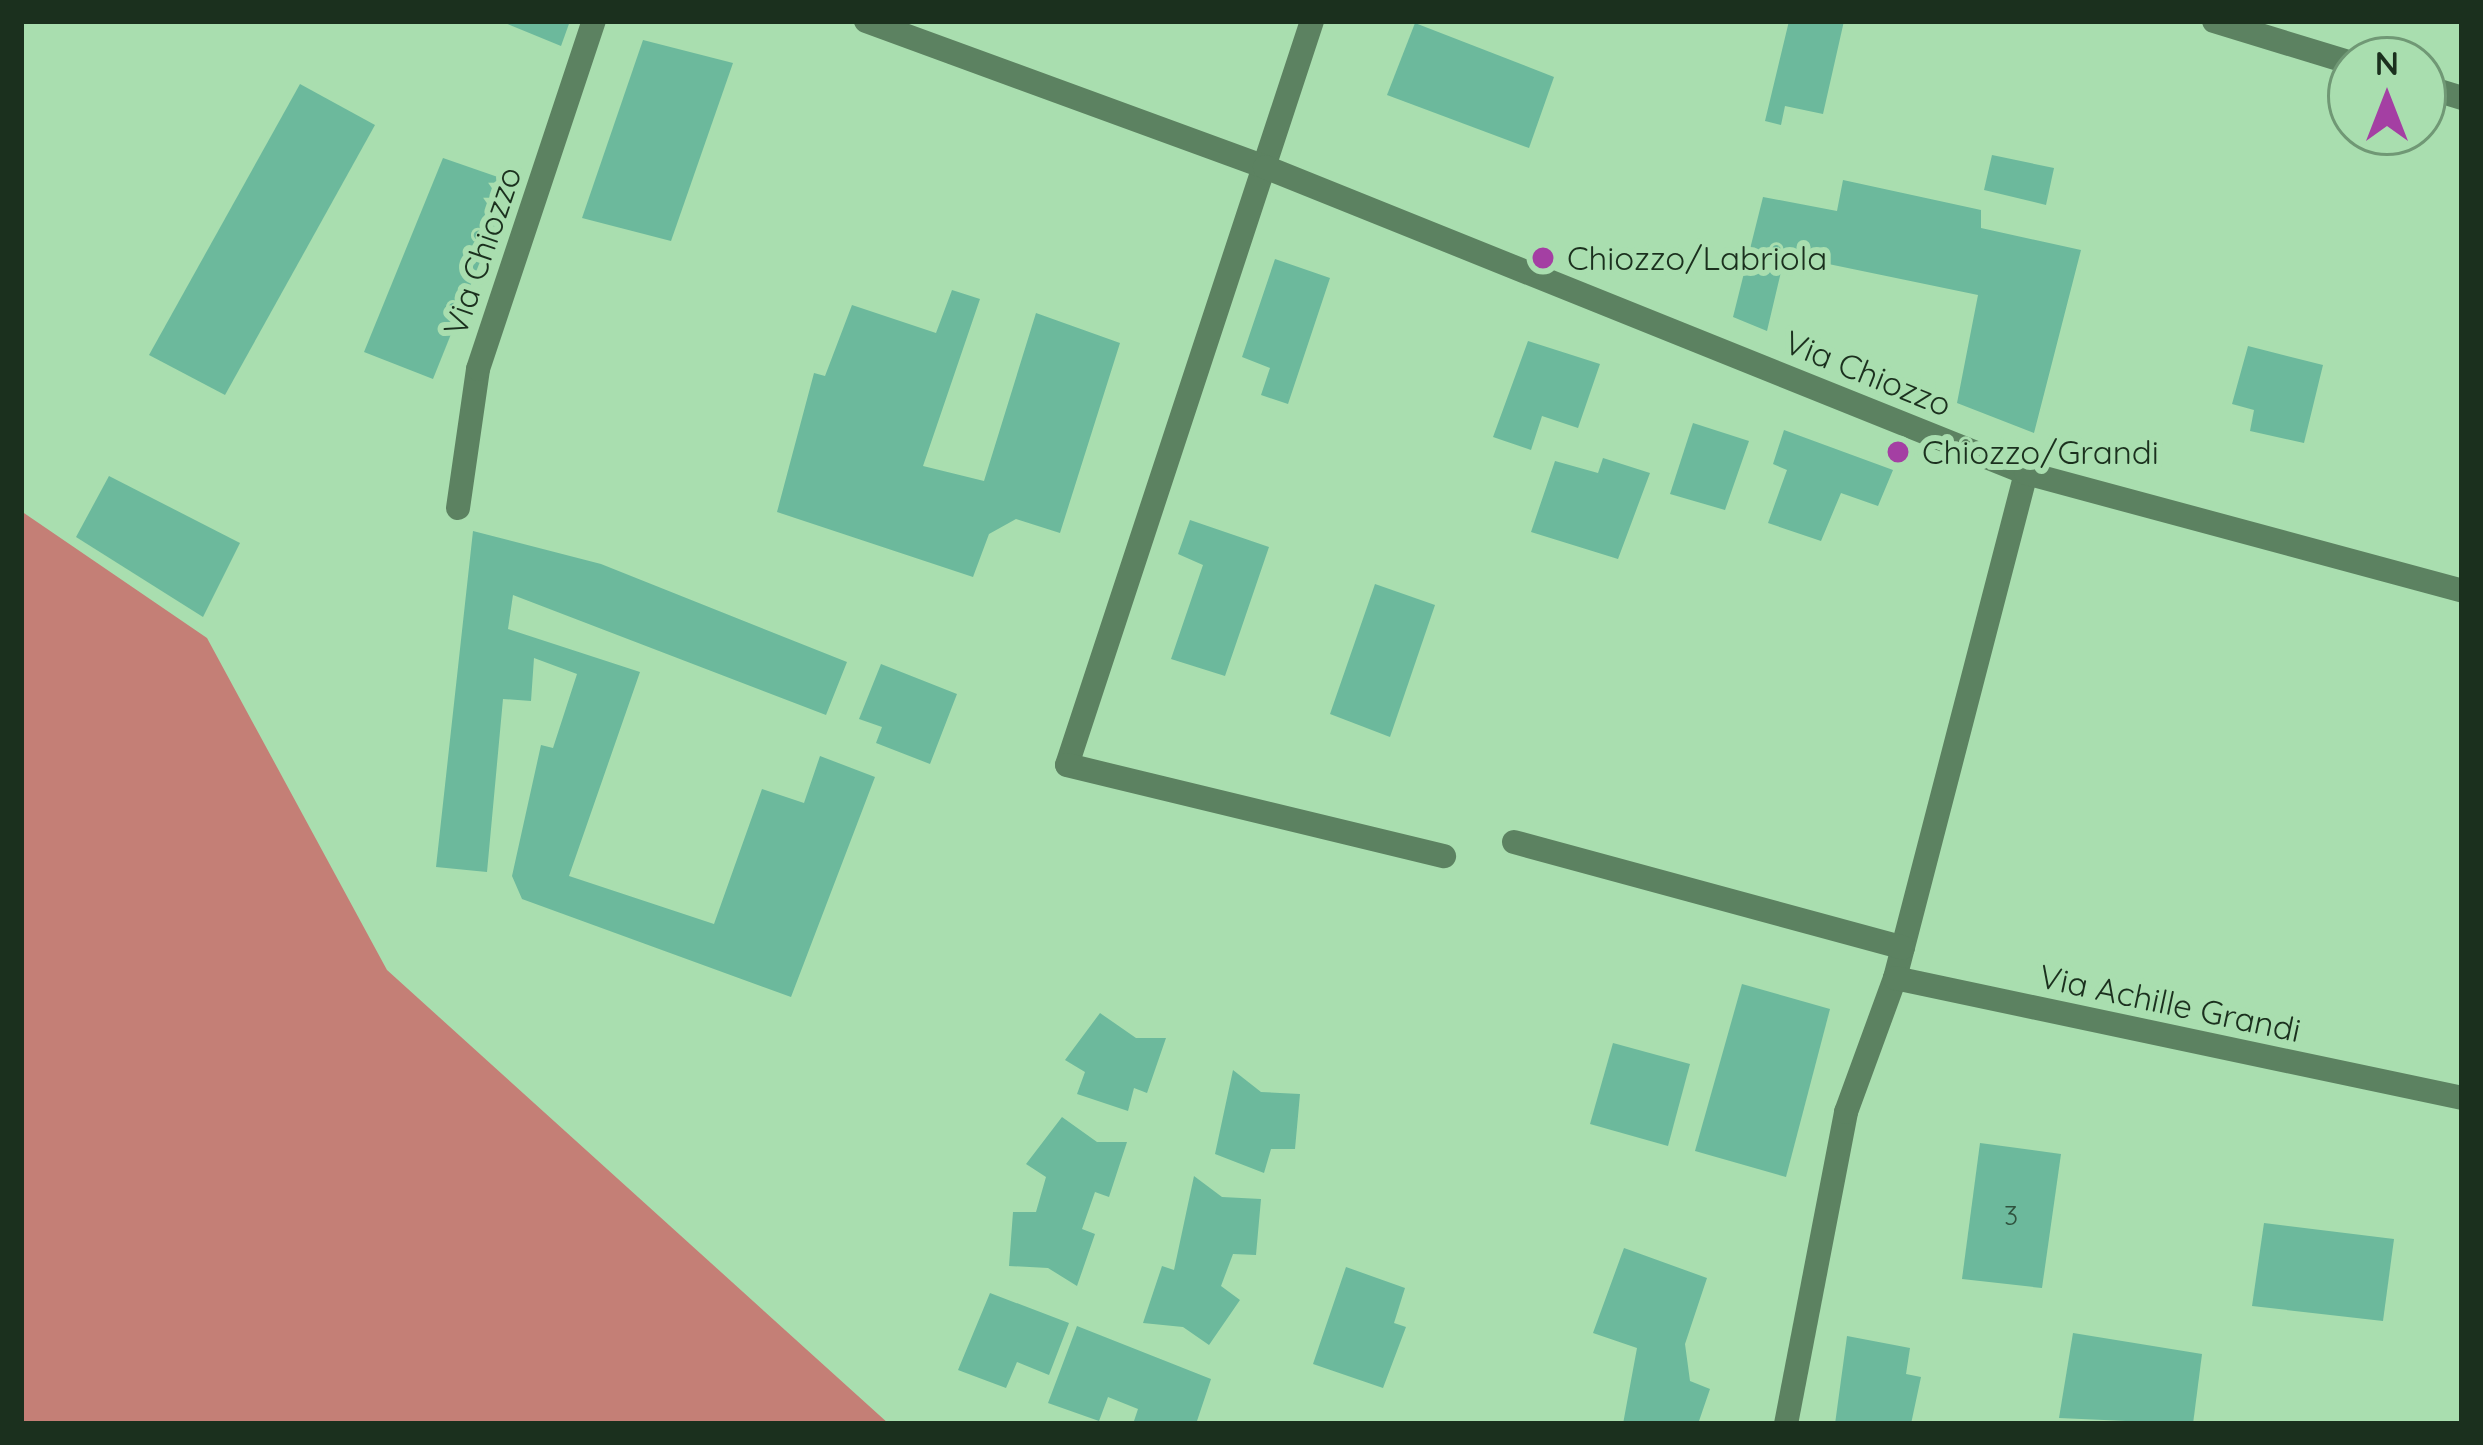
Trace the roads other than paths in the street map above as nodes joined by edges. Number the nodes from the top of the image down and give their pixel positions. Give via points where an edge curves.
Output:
1 (594, 21) edge
2 (866, 21) edge
3 (1312, 21) edge
4 (2228, 23) edge
5 (2327, 56) edge
6 (1265, 167) junction
7 (2026, 473) junction
8 (458, 508) dead end
9 (2462, 591) edge
10 (1514, 842) dead end
11 (1444, 856) dead end
12 (1903, 948) junction
13 (1895, 978) junction
14 (2462, 1098) edge
15 (1786, 1424) edge

1 - 8 street, Via Chiozzo via 478,369
2 - 6 street, Via Chiozzo
3 - 6 street
4 - 5 street
6 - 7 street, Via Chiozzo
6 - 11 street via 1067,765
7 - 9 street, Via Chiozzo
7 - 12 street
10 - 12 street
12 - 13 street
13 - 14 street, Via Achille Grandi
13 - 15 street via 1846,1112

